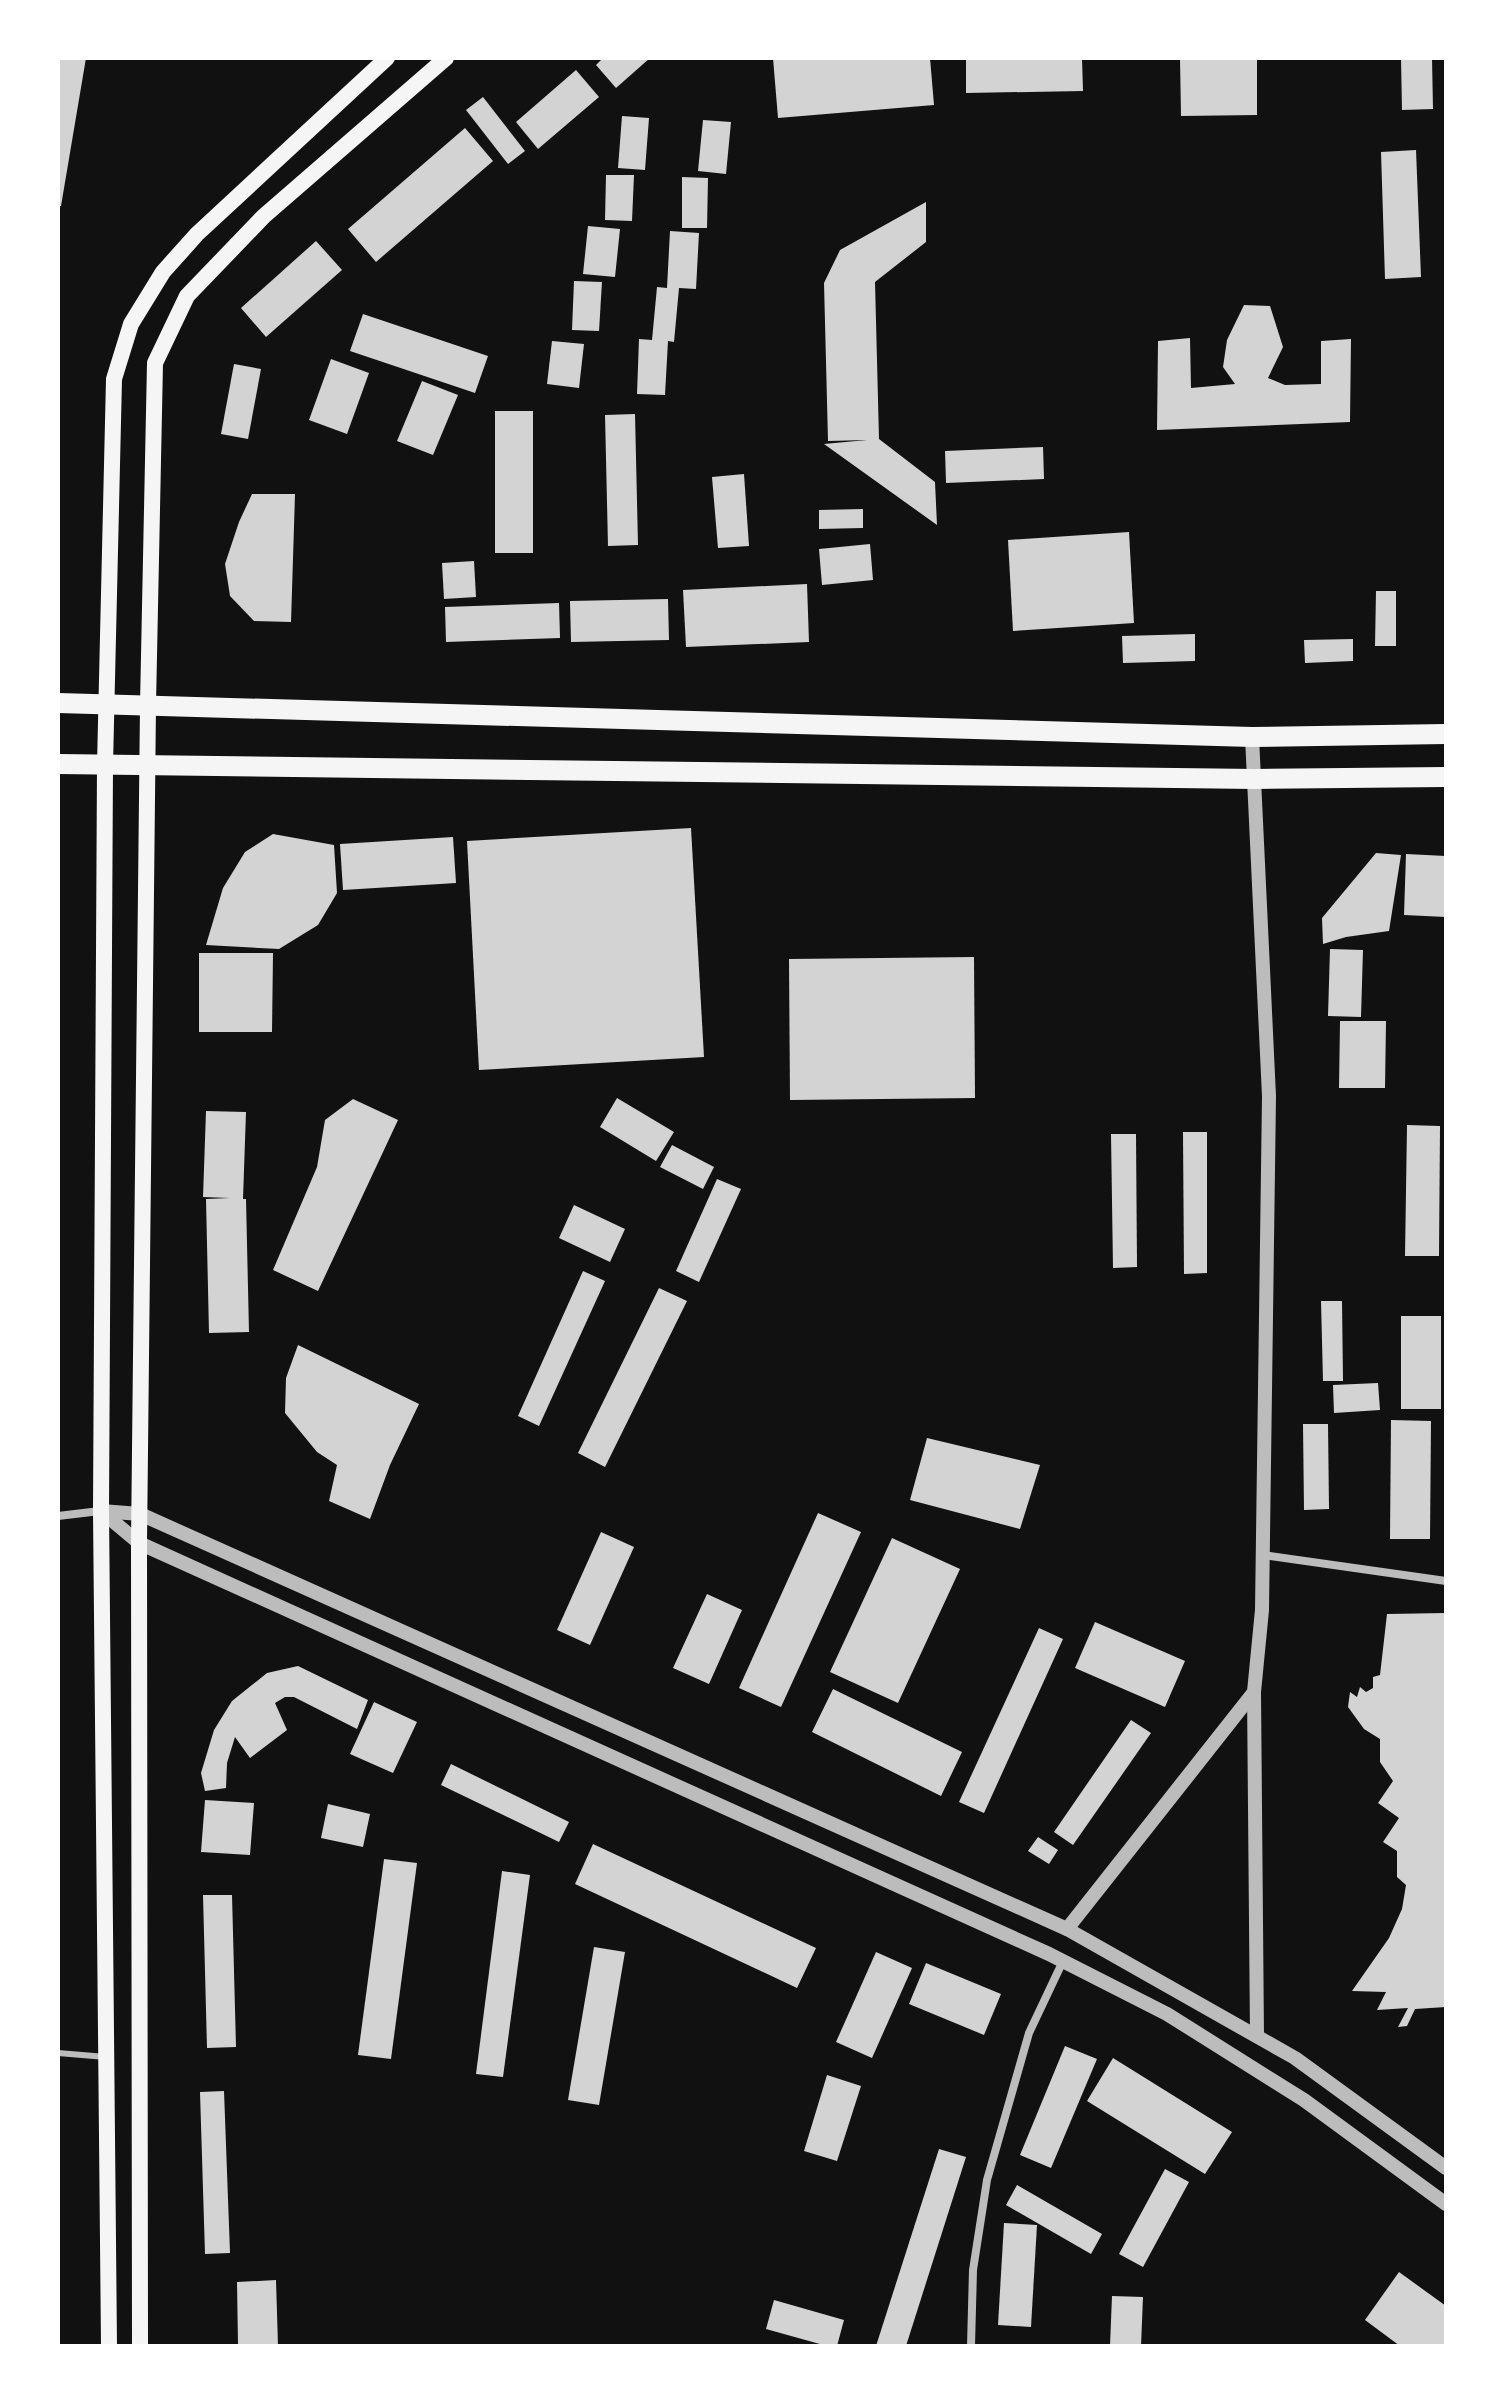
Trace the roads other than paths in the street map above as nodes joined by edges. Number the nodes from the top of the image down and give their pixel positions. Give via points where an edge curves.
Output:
1 (387, 58) edge
2 (446, 58) edge
3 (58, 703) edge
4 (108, 704) junction
5 (148, 705) junction
6 (1446, 734) edge
7 (1252, 737) junction
8 (58, 764) edge
9 (105, 765) junction
10 (149, 766) junction
11 (1446, 777) edge
12 (1255, 779) junction
13 (101, 1511) junction
14 (140, 1514) junction
15 (58, 1516) edge
16 (139, 1543) junction
17 (1263, 1555) junction
18 (1446, 1581) edge
19 (1254, 1692) junction
20 (1067, 1929) junction
21 (1063, 1961) junction
22 (1257, 2036) junction
23 (58, 2053) edge
24 (107, 2057) junction
25 (1446, 2168) edge
26 (1446, 2204) edge
27 (109, 2346) edge
28 (140, 2346) edge
29 (971, 2346) edge

1 - 4 main road via 197,234 163,272 131,324 114,379
2 - 5 main road via 264,216 187,296 155,363
3 - 4 main road
4 - 5 main road
4 - 9 main road
5 - 7 main road
5 - 10 main road
6 - 7 main road
7 - 12 street
8 - 9 main road
9 - 10 main road
9 - 13 main road
10 - 12 main road
10 - 14 main road
11 - 12 main road
12 - 17 street via 1269,1096
13 - 14 street
13 - 15 street
13 - 16 street
13 - 24 main road
14 - 16 main road
14 - 20 street
16 - 21 street
16 - 28 main road
17 - 18 street
17 - 19 street
19 - 20 street
19 - 22 street
20 - 22 street
21 - 26 street via 1167,2014 1267,2076
21 - 29 street via 1029,2033 987,2180 973,2270
22 - 25 street
23 - 24 lane
24 - 27 main road

